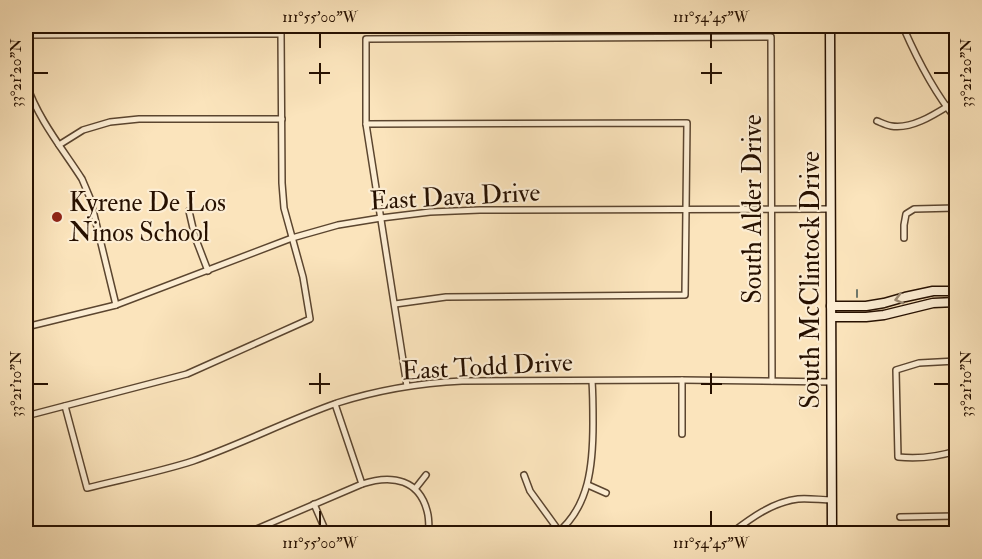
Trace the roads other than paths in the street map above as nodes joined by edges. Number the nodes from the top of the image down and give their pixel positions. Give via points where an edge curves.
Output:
1 (830, 26) edge
2 (904, 29) dead end
3 (26, 35) edge
4 (26, 83) edge
5 (957, 101) edge
6 (946, 107) junction
7 (957, 118) edge
8 (282, 119) junction
9 (877, 121) dead end
10 (366, 123) junction
11 (59, 145) junction
12 (957, 208) edge
13 (772, 209) junction
14 (831, 209) junction
15 (687, 210) junction
16 (189, 211) dead end
17 (381, 218) junction
18 (292, 238) junction
19 (904, 238) dead end
20 (208, 271) junction
21 (957, 291) edge
22 (957, 302) edge
23 (116, 304) junction
24 (395, 304) junction
25 (831, 306) junction
26 (832, 317) junction
27 (26, 327) edge
28 (957, 361) edge
29 (682, 380) junction
30 (592, 381) junction
31 (772, 381) junction
32 (832, 382) junction
33 (407, 386) junction
34 (335, 404) junction
35 (65, 406) junction
36 (26, 416) edge
37 (682, 434) dead end
38 (957, 451) edge
39 (426, 475) dead end
40 (524, 475) dead end
41 (362, 484) junction
42 (588, 485) junction
43 (415, 489) junction
44 (606, 493) dead end
45 (832, 500) junction
46 (314, 504) junction
47 (957, 516) edge
48 (900, 517) dead end
49 (557, 532) edge
50 (245, 534) edge
51 (327, 534) edge
52 (429, 534) edge
53 (730, 534) edge
54 (832, 534) edge

1 - 14 main road, South McClintock Drive
2 - 6 street
3 - 8 street via 281,34
4 - 11 street via 41,118
5 - 6 street
6 - 7 street
6 - 9 street via 909,125 892,126
8 - 11 street via 110,122 83,130
8 - 18 street via 284,208
10 - 13 street, South Alder Drive via 366,39 771,38
10 - 15 street via 687,123
10 - 17 street
11 - 23 street via 90,198
12 - 19 street via 914,209 906,214
13 - 14 street, East Dava Drive
13 - 15 street, East Dava Drive
13 - 31 street, South Alder Drive
14 - 25 main road, South McClintock Drive
15 - 17 street, East Dava Drive via 480,210
15 - 24 street via 685,295 446,297
16 - 20 street
17 - 18 street, East Dava Drive
17 - 24 street
18 - 20 street, East Dava Drive
18 - 35 street via 310,319 187,374
20 - 23 street, East Dava Drive
21 -> 25 main road via 933,291 866,306
22 - 26 main road via 933,303 884,315
23 - 27 street, East Dava Drive
24 - 33 street
25 - 26 main road, South McClintock Drive
26 - 32 main road, South McClintock Drive
28 - 38 street via 919,363 896,370 898,457 934,457
29 - 30 street, East Todd Drive
29 - 31 street, East Todd Drive
29 - 37 street
30 - 33 street, East Todd Drive via 462,381
30 - 42 street via 593,453
31 - 32 street, East Todd Drive
32 - 45 main road, South McClintock Drive
33 - 34 street, East Todd Drive
34 - 35 street, East Todd Drive via 192,461 87,488
34 - 41 street
35 - 36 street
39 - 43 street
40 - 49 street
41 - 43 street via 391,479
41 - 46 street
42 - 44 street
42 - 49 street via 580,504
43 - 52 street via 424,501
45 - 53 street via 797,500 774,506
45 - 54 main road, South McClintock Drive
46 - 50 street
46 - 51 street
47 - 48 street

